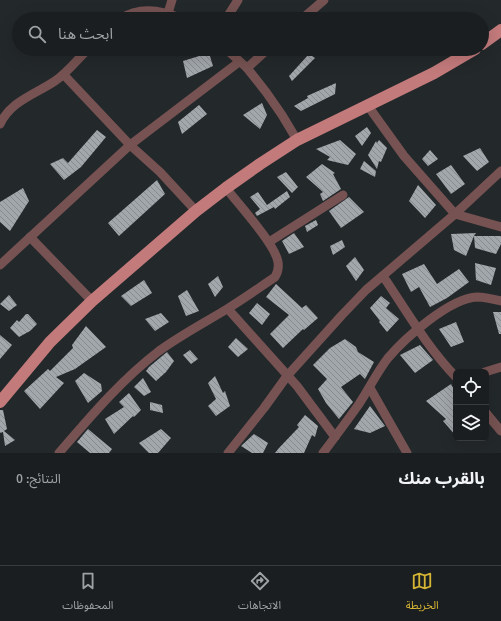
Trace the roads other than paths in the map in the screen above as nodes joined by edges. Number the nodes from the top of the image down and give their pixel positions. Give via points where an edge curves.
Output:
1 (172, 0) edge
2 (238, 0) edge
3 (324, 0) edge
4 (134, 12) edge
5 (162, 12) edge
6 (168, 12) edge
7 (230, 12) edge
8 (310, 12) edge
9 (501, 30) edge
10 (489, 39) edge
11 (82, 56) edge
12 (233, 56) edge
13 (260, 56) edge
14 (463, 56) edge
15 (239, 62) junction
16 (247, 68) junction
17 (64, 75) junction
18 (368, 106) junction
19 (0, 124) edge
20 (297, 140) junction
21 (130, 145) junction
22 (501, 171) edge
23 (226, 188) junction
24 (343, 195) dead end
25 (196, 211) junction
26 (455, 214) junction
27 (501, 227) edge
28 (30, 237) junction
29 (269, 242) junction
30 (0, 265) edge
31 (383, 276) junction
32 (92, 301) junction
33 (501, 301) edge
34 (228, 309) junction
35 (418, 329) junction
36 (501, 367) edge
37 (489, 371) edge
38 (453, 374) edge
39 (287, 376) junction
40 (370, 388) junction
41 (0, 402) edge
42 (489, 417) edge
43 (501, 431) edge
44 (335, 437) junction
45 (59, 453) edge
46 (228, 453) edge
47 (323, 453) edge
48 (407, 453) edge

1 - 6 street
2 - 7 street
3 - 8 street
4 - 5 street via 151,10
9 - 10 main road
11 - 17 street
12 - 15 street
13 - 16 street
14 - 18 main road
15 - 16 street
15 - 21 street
16 - 20 street
17 - 19 street via 16,104 5,114
17 - 21 street
18 - 20 main road
18 - 26 street via 404,156
20 - 23 main road
21 - 25 street via 160,172
21 - 28 street
22 - 26 street
23 - 25 main road
23 - 29 street
24 - 29 street
25 - 32 main road
26 - 27 street
26 - 31 street
28 - 30 street
28 - 32 street
29 - 34 street via 278,260 279,269 275,277
31 - 35 street
31 - 39 street via 366,290
32 - 41 main road via 50,342
33 - 35 street via 476,297 449,308
34 - 39 street
34 - 45 street via 183,334 136,370 111,394
35 - 38 street
35 - 40 street via 398,346
36 - 37 street
39 - 44 street
39 - 46 street
40 - 44 street
40 - 48 street
42 - 43 street
44 - 47 street

